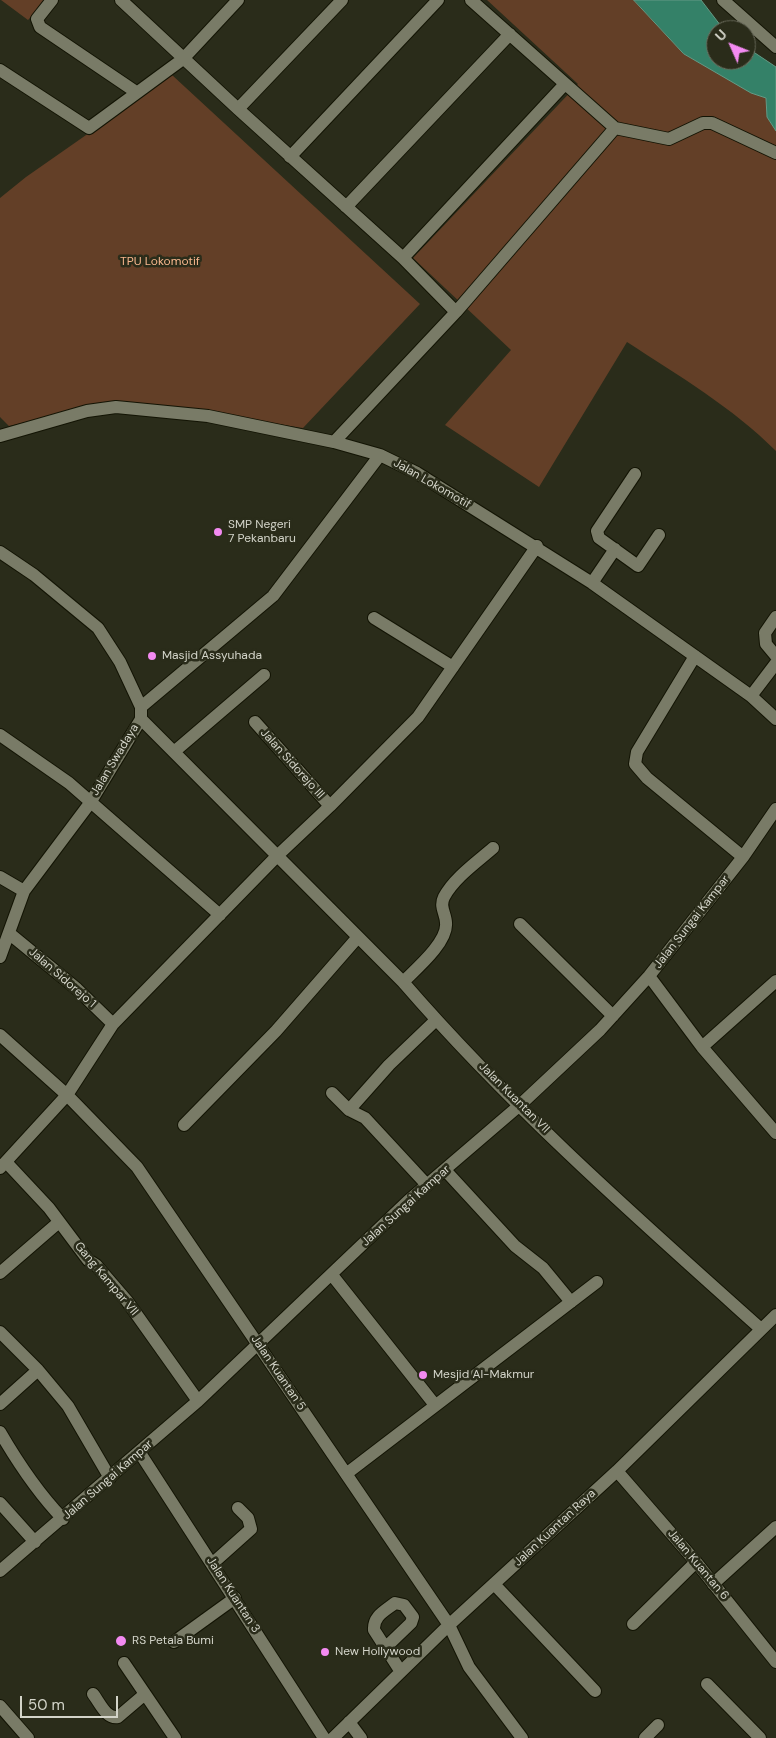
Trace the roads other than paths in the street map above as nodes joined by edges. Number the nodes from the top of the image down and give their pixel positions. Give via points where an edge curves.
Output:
1 (52, 0) edge
2 (238, 0) edge
3 (342, 0) edge
4 (438, 0) edge
5 (471, 0) edge
6 (723, 0) edge
7 (130, 3) edge
8 (510, 34) junction
9 (776, 47) edge
10 (183, 59) junction
11 (1, 66) edge
12 (564, 85) junction
13 (136, 92) junction
14 (238, 110) junction
15 (616, 128) junction
16 (776, 153) edge
17 (290, 157) junction
18 (346, 208) junction
19 (403, 258) junction
20 (456, 312) junction
21 (0, 436) edge
22 (334, 442) junction
23 (380, 455) junction
24 (635, 474) dead end
25 (659, 535) dead end
26 (538, 546) junction
27 (615, 549) junction
28 (0, 552) edge
29 (592, 582) junction
30 (776, 617) edge
31 (374, 618) dead end
32 (695, 656) junction
33 (776, 656) edge
34 (776, 664) edge
35 (453, 667) junction
36 (264, 675) dead end
37 (751, 696) junction
38 (141, 713) junction
39 (776, 719) edge
40 (255, 722) dead end
41 (0, 736) edge
42 (175, 751) junction
43 (90, 803) junction
44 (330, 806) junction
45 (776, 808) edge
46 (493, 848) dead end
47 (277, 856) junction
48 (743, 857) junction
49 (0, 877) edge
50 (24, 891) junction
51 (220, 915) junction
52 (520, 924) dead end
53 (10, 934) junction
54 (358, 937) junction
55 (0, 957) edge
56 (649, 976) junction
57 (776, 981) edge
58 (404, 982) junction
59 (613, 1016) junction
60 (436, 1020) junction
61 (113, 1024) junction
62 (0, 1035) edge
63 (702, 1047) junction
64 (332, 1093) dead end
65 (67, 1095) junction
66 (520, 1106) junction
67 (349, 1110) junction
68 (184, 1125) dead end
69 (776, 1133) edge
70 (3, 1165) edge
71 (445, 1170) junction
72 (427, 1185) junction
73 (59, 1222) junction
74 (0, 1273) edge
75 (332, 1274) junction
76 (597, 1282) dead end
77 (571, 1302) junction
78 (776, 1315) edge
79 (761, 1330) junction
80 (0, 1332) edge
81 (259, 1346) junction
82 (38, 1370) junction
83 (198, 1401) junction
84 (0, 1404) edge
85 (435, 1405) junction
86 (0, 1432) edge
87 (140, 1453) junction
88 (617, 1471) junction
89 (346, 1474) junction
90 (110, 1478) junction
91 (0, 1503) edge
92 (238, 1508) dead end
93 (63, 1519) junction
94 (776, 1527) edge
95 (35, 1542) junction
96 (696, 1562) junction
97 (213, 1563) junction
98 (0, 1571) edge
99 (494, 1584) junction
100 (713, 1584) junction
101 (235, 1598) junction
102 (633, 1624) dead end
103 (449, 1625) junction
104 (174, 1642) dead end
105 (386, 1648) dead end
106 (776, 1662) edge
107 (124, 1663) dead end
108 (401, 1672) junction
109 (707, 1684) dead end
110 (594, 1691) dead end
111 (93, 1694) dead end
112 (145, 1694) junction
113 (0, 1706) edge
114 (349, 1722) junction
115 (658, 1725) dead end
116 (28, 1738) edge
117 (175, 1738) edge
118 (324, 1738) edge
119 (333, 1738) edge
120 (361, 1738) edge
121 (522, 1738) edge
122 (646, 1738) edge
123 (760, 1738) edge

1 - 13 street via 37,19 40,27
2 - 10 street
3 - 14 street
4 - 17 street
5 - 8 street
6 - 9 street
7 - 10 street
8 - 12 street
8 - 18 street
10 - 13 street
10 - 14 street
11 - 13 street via 89,128
12 - 15 street
12 - 19 street
14 - 17 street
15 - 16 street via 668,139 703,123 712,123
15 - 20 street
17 - 18 street
18 - 19 street
19 - 20 street
20 - 22 street
21 - 22 street, Jalan Lokomotif via 87,411 116,407 208,416
22 - 23 street, Jalan Lokomotif
23 - 26 street, Jalan Lokomotif via 417,473
23 - 38 street, Jalan Swadaya via 273,596
24 - 27 street via 597,531 599,538
25 - 27 street via 638,566
26 - 29 street, Jalan Lokomotif
26 - 35 street
27 - 29 street
28 - 38 street via 34,575 98,628 120,662
29 - 32 street, Jalan Lokomotif
30 - 33 street via 765,633 766,644
31 - 35 street
32 - 37 street, Jalan Lokomotif
32 - 48 street via 637,752 635,764 647,778
34 - 37 street
35 - 44 street via 418,716
36 - 42 street
37 - 39 street, Jalan Lokomotif
38 - 42 street, Jalan Kuantan VII
38 - 43 street, Jalan Swadaya
40 - 44 street, Jalan Sidorejo III
41 - 43 street via 69,783
42 - 47 street, Jalan Kuantan VII
43 - 50 street, Jalan Swadaya
43 - 51 street
44 - 47 street
45 - 48 street, Jalan Sungai Kampar
46 - 58 street via 452,885 443,898 441,907 446,930 430,954
47 - 51 street
47 - 54 street, Jalan Kuantan VII
48 - 56 street, Jalan Sungai Kampar
49 - 50 street
50 - 53 street, Jalan Swadaya
51 - 61 street
52 - 59 street
53 - 55 street, Jalan Swadaya
53 - 61 street, Jalan Sidorejo 1 via 77,989
54 - 58 street, Jalan Kuantan VII
54 - 68 street via 276,1031
56 - 59 street, Jalan Sungai Kampar
56 - 63 street
57 - 63 street
58 - 60 street, Jalan Kuantan VII
59 - 66 street, Jalan Sungai Kampar
60 - 66 street, Jalan Kuantan VII
60 - 67 street via 389,1065
61 - 65 street
62 - 65 street, Jalan Kuantan 5
63 - 69 street
64 - 67 street
65 - 70 street
65 - 81 street, Jalan Kuantan 5 via 137,1167
66 - 71 street, Jalan Sungai Kampar
66 - 79 street, Jalan Kuantan VII via 588,1173
67 - 72 street via 365,1118
70 - 73 street, Gang Kampar VII
71 - 72 street, Jalan Sungai Kampar
71 - 77 street via 515,1246 543,1268
72 - 75 street, Jalan Sungai Kampar
73 - 74 street
73 - 83 street, Gang Kampar VII via 88,1260 127,1301
75 - 81 street, Jalan Sungai Kampar
75 - 85 street
76 - 77 street
77 - 85 street
78 - 79 street, Jalan Kuantan Raya
79 - 88 street, Jalan Kuantan Raya
80 - 82 street
81 - 83 street, Jalan Sungai Kampar
81 - 89 street, Jalan Kuantan 5
82 - 84 street
82 - 90 street via 68,1406
83 - 87 street, Jalan Sungai Kampar
85 - 89 street
86 - 93 street via 17,1461
87 - 90 street, Jalan Sungai Kampar
87 - 97 street, Jalan Kuantan 3
88 - 96 street, Jalan Kuantan 6
88 - 99 street, Jalan Kuantan Raya
89 - 103 street, Jalan Kuantan 5
90 - 93 street, Jalan Sungai Kampar
91 - 95 street
92 - 97 street via 248,1518 251,1529
93 - 95 street, Jalan Sungai Kampar
94 - 100 street
95 - 98 street, Jalan Sungai Kampar
96 - 100 street, Jalan Kuantan 6
96 - 102 street
97 - 101 street, Jalan Kuantan 3
99 - 103 street, Jalan Kuantan Raya
99 - 110 street
100 - 106 street, Jalan Kuantan 6
101 - 104 street
101 - 118 street, Jalan Kuantan 3
103 - 108 street, Jalan Kuantan Raya
103 - 121 street, Jalan Kuantan 5 via 469,1667
105 - 108 street
107 - 112 street
108 - 114 street, Jalan Kuantan Raya
109 - 123 street
111 - 112 street via 113,1718
112 - 117 street
113 - 116 street
114 - 119 street, Jalan Kuantan Raya
114 - 120 street
115 - 122 street

